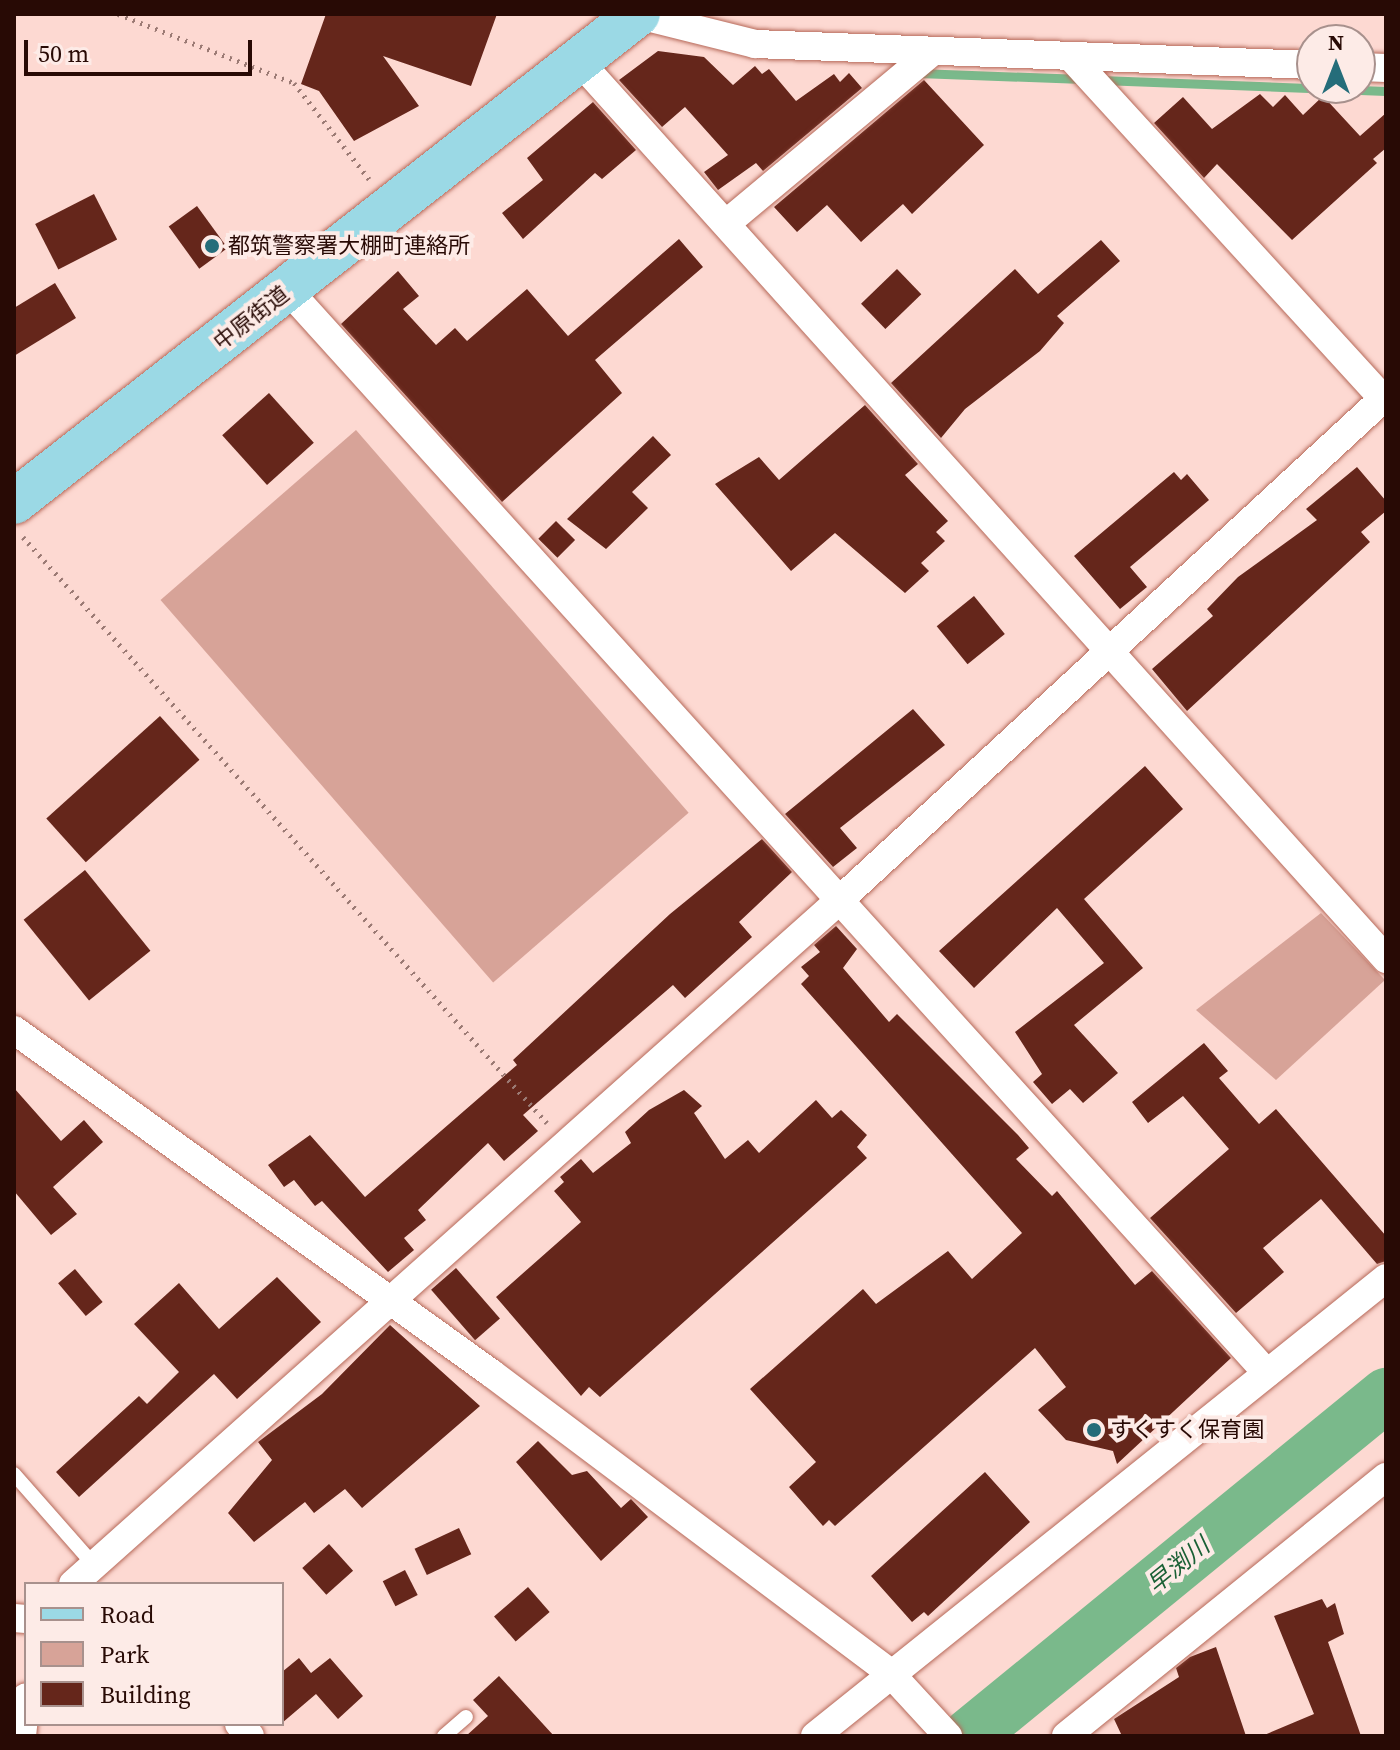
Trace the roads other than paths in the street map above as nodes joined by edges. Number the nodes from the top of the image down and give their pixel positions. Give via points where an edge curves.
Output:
1 (637, 14) edge
2 (933, 51) junction
3 (1074, 59) junction
4 (578, 60) junction
5 (1296, 65) edge
6 (728, 222) junction
7 (288, 290) junction
8 (1385, 399) edge
9 (14, 502) edge
10 (1112, 650) junction
11 (843, 897) junction
12 (1386, 959) edge
13 (14, 1030) edge
14 (1386, 1278) edge
15 (388, 1297) junction
16 (1267, 1373) junction
17 (14, 1474) edge
18 (1386, 1477) edge
19 (103, 1575) edge
20 (80, 1582) edge
21 (890, 1673) junction
22 (466, 1717) dead end
23 (444, 1736) edge
24 (815, 1736) edge
25 (948, 1736) edge
26 (1066, 1736) edge

1 - 2 street via 755,44
1 - 4 main road, 中原街道
2 - 3 street
2 - 6 street
3 - 5 street
3 - 8 street
4 - 6 street
4 - 7 main road, 中原街道
6 - 10 street
7 - 9 main road, 中原街道
7 - 11 street
8 - 10 street
10 - 11 street
10 - 12 street
11 - 15 street
11 - 16 street
13 - 15 street
14 - 16 street
15 - 19 street
15 - 21 street
16 - 21 street
17 - 19 lane
18 - 26 street
19 - 20 street
21 - 24 street
21 - 25 street
22 - 23 lane

